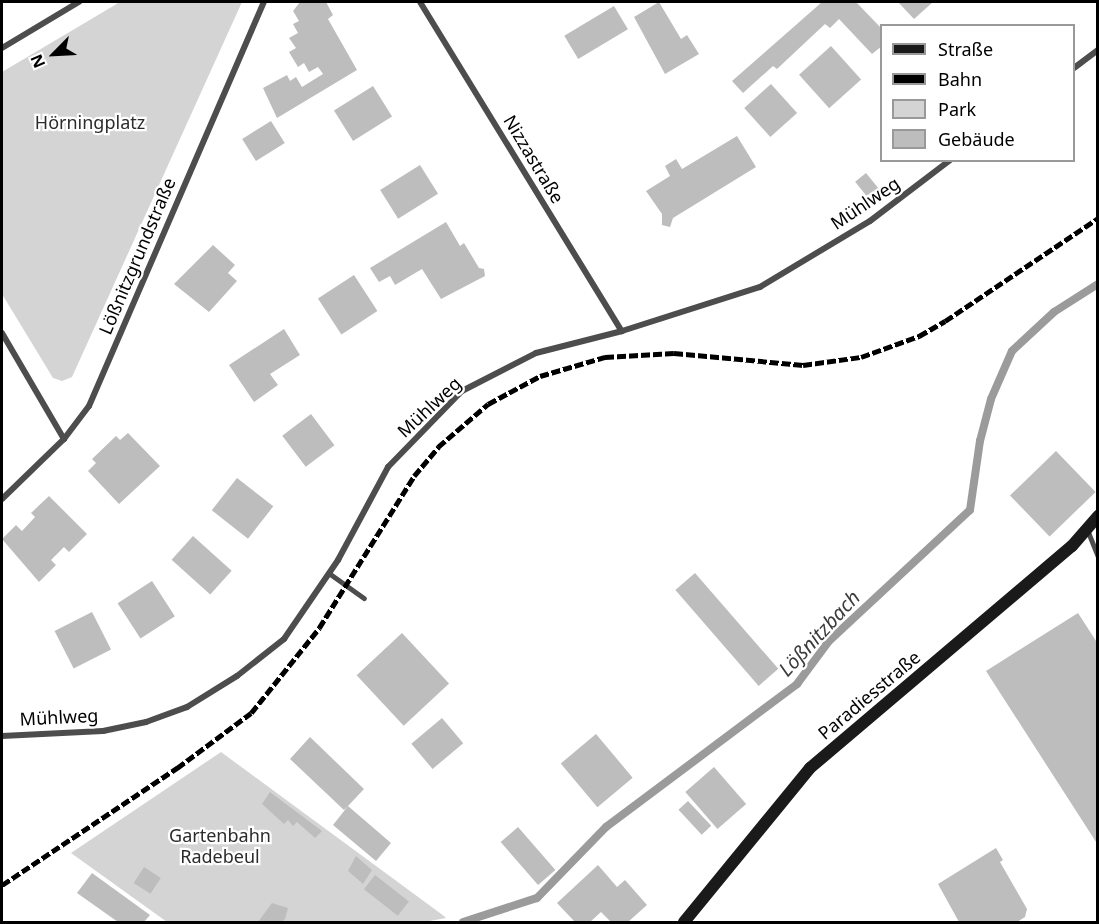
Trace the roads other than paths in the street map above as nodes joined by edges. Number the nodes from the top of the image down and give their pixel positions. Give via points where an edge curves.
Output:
1 (79, 2) edge
2 (264, 2) edge
3 (420, 2) edge
4 (2, 48) edge
5 (1098, 50) edge
6 (1075, 67) edge
7 (947, 162) edge
8 (622, 331) junction
9 (2, 333) edge
10 (64, 439) junction
11 (2, 500) edge
12 (1098, 516) edge
13 (1087, 526) junction
14 (1098, 556) edge
15 (329, 573) junction
16 (364, 598) dead end
17 (2, 736) edge
18 (684, 922) edge

1 - 4 street
2 - 10 street, Lößnitzgrundstraße via 88,405
3 - 8 street, Nizzastraße
5 - 6 street
7 - 8 street, Mühlweg via 870,221 760,287
8 - 15 street, Mühlweg via 536,353 462,391 388,467
9 - 10 street
10 - 11 street, Lößnitzgrundstraße
12 - 13 street, Paradiesstraße
13 - 14 lane
13 - 18 street, Paradiesstraße via 1072,546 810,768
15 - 16 lane
15 - 17 street, Mühlweg via 284,639 237,676 187,707 146,722 103,731

